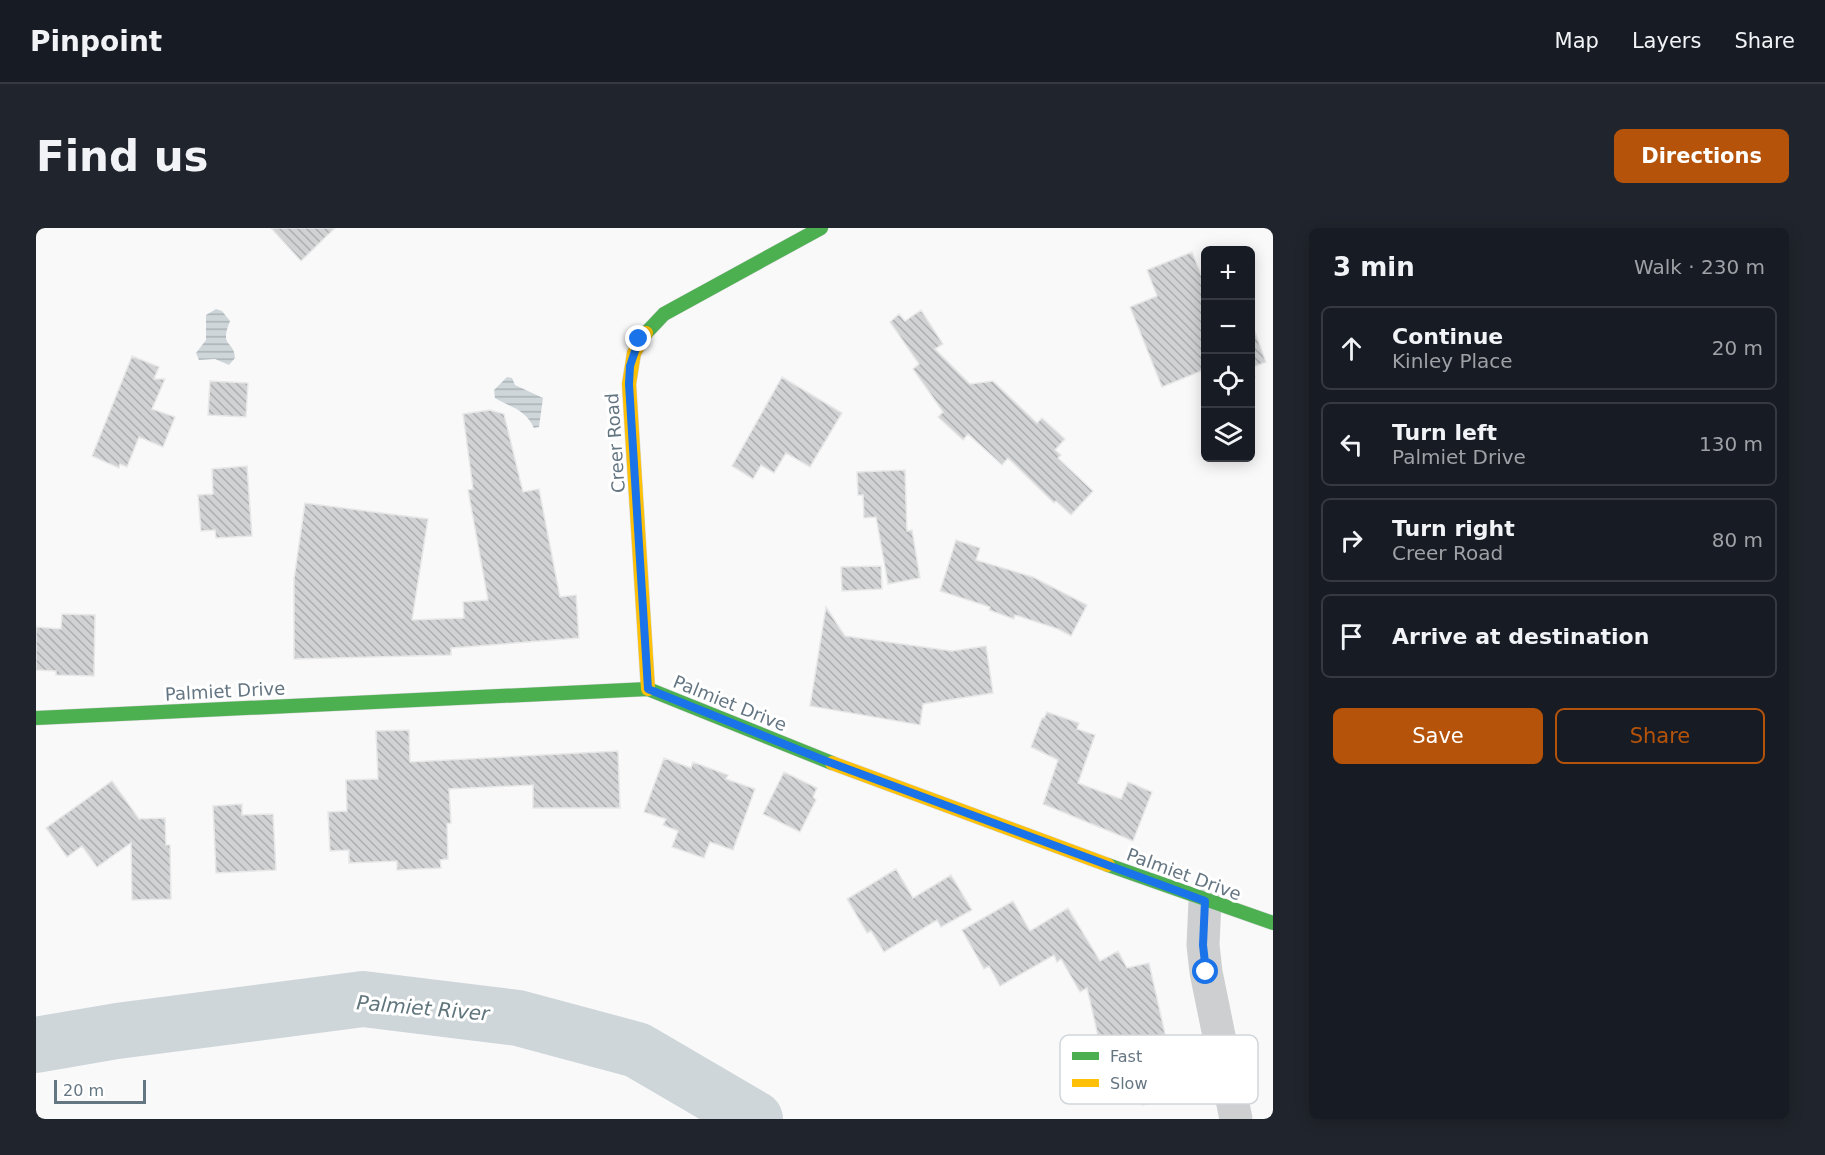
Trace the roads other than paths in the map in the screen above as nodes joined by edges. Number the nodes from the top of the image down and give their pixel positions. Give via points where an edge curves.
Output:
1 (821, 228) edge
2 (648, 689) junction
3 (36, 718) edge
4 (1205, 901) junction
5 (1273, 923) edge
6 (1219, 1035) edge
7 (1233, 1104) edge
8 (1236, 1119) edge

1 - 2 street, Creer Road via 664,314 634,348 629,384
2 - 3 street, Palmiet Drive
2 - 4 street, Palmiet Drive via 826,761
4 - 5 street, Palmiet Drive
4 - 6 street via 1203,945
7 - 8 street

